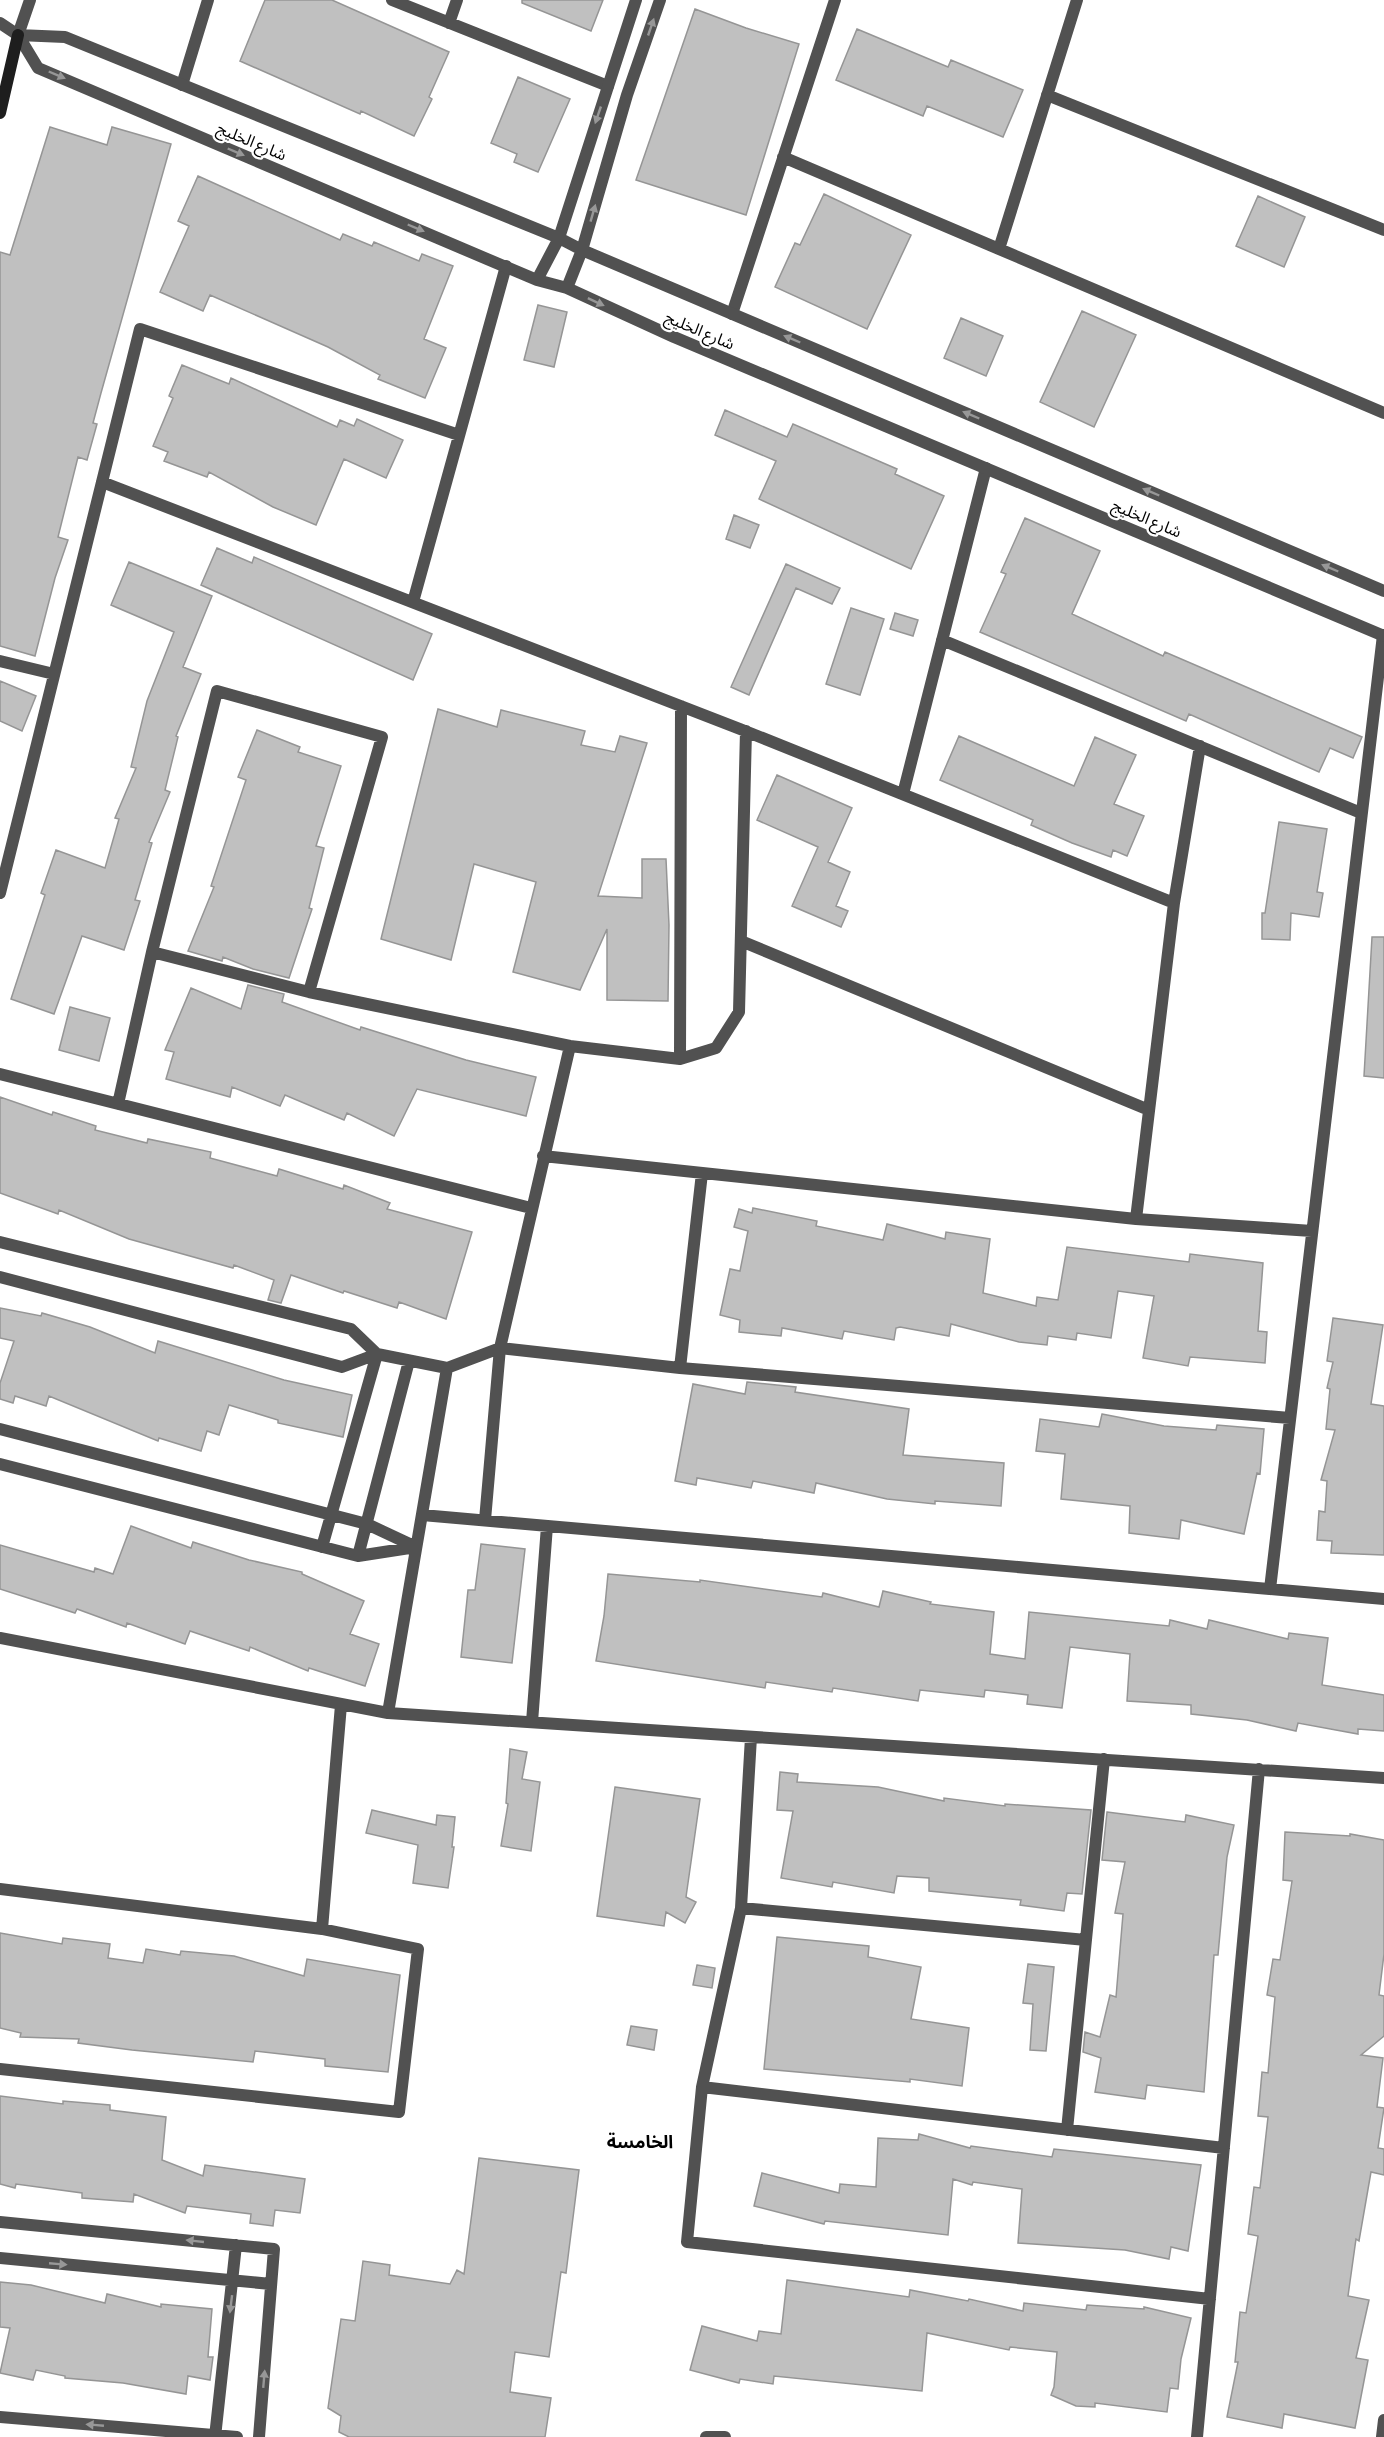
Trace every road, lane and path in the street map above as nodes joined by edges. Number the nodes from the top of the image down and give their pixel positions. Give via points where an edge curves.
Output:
1 (30, 0) edge
2 (208, 0) edge
3 (392, 0) edge
4 (457, 0) edge
5 (636, 0) edge
6 (660, 0) edge
7 (834, 0) edge
8 (1077, 0) edge
9 (0, 23) edge
10 (449, 23) junction
11 (18, 35) junction
12 (182, 85) junction
13 (608, 86) junction
14 (1047, 95) junction
15 (0, 113) edge
16 (783, 157) junction
17 (1384, 230) edge
18 (559, 238) junction
19 (999, 249) junction
20 (582, 250) junction
21 (506, 266) junction
22 (537, 279) junction
23 (567, 288) junction
24 (732, 314) junction
25 (1384, 413) edge
26 (459, 435) junction
27 (986, 468) junction
28 (102, 482) junction
29 (1384, 591) edge
30 (413, 602) junction
31 (1383, 636) edge
32 (942, 640) junction
33 (0, 661) edge
34 (54, 674) junction
35 (681, 706) junction
36 (746, 731) junction
37 (1200, 746) junction
38 (903, 794) junction
39 (1362, 813) junction
40 (0, 893) edge
41 (1174, 903) junction
42 (741, 941) junction
43 (152, 952) junction
44 (309, 992) junction
45 (570, 1046) junction
46 (680, 1059) junction
47 (0, 1074) edge
48 (118, 1104) junction
49 (1149, 1110) junction
50 (543, 1156) junction
51 (702, 1173) junction
52 (531, 1208) junction
53 (1136, 1219) junction
54 (1312, 1230) junction
55 (0, 1242) edge
56 (0, 1276) edge
57 (500, 1348) junction
58 (377, 1354) junction
59 (409, 1361) junction
60 (447, 1368) junction
61 (680, 1368) junction
62 (1290, 1418) junction
63 (0, 1429) edge
64 (0, 1464) edge
65 (333, 1515) junction
66 (422, 1515) junction
67 (485, 1520) junction
68 (367, 1524) junction
69 (548, 1526) junction
70 (322, 1547) junction
71 (416, 1547) junction
72 (358, 1556) junction
73 (1270, 1589) junction
74 (1384, 1599) edge
75 (0, 1638) edge
76 (341, 1705) junction
77 (388, 1713) junction
78 (532, 1722) junction
79 (752, 1737) junction
80 (1104, 1759) junction
81 (1259, 1770) junction
82 (1384, 1778) edge
83 (0, 1889) edge
84 (741, 1908) junction
85 (322, 1929) junction
86 (1086, 1940) junction
87 (0, 2069) edge
88 (702, 2087) junction
89 (1067, 2130) junction
90 (1224, 2148) junction
91 (0, 2222) edge
92 (236, 2245) junction
93 (0, 2258) edge
94 (234, 2280) junction
95 (272, 2283) junction
96 (1210, 2299) junction
97 (0, 2417) edge
98 (1384, 2420) edge
99 (215, 2436) edge
100 (237, 2437) edge
101 (259, 2437) edge
102 (706, 2437) edge
103 (725, 2437) edge
104 (1197, 2437) edge
105 (1382, 2437) edge

1 - 11 street
2 - 12 street
3 - 10 street
4 - 10 street
5 - 13 street
20 -> 6 street via 627,95
7 - 16 street
8 - 14 street
9 - 11 street
10 - 13 street
11 - 12 street via 64,38
11 - 15 main road
11 -> 21 street, شارع الخليج via 38,68
12 - 18 street
13 -> 18 street
14 - 17 street
14 - 19 street
16 - 19 street
16 - 24 street
18 - 20 street
18 - 22 street
19 - 25 street
20 - 23 street
20 - 24 street
21 - 22 street, شارع الخليج
21 - 26 street
22 - 23 street, شارع الخليج
23 -> 27 street, شارع الخليج
29 -> 24 street
26 - 28 street via 140,329
26 - 30 street
27 - 31 street, شارع الخليج
27 - 32 street
28 - 30 street
28 - 34 street
30 - 35 street
31 - 39 street
32 - 37 street
32 - 38 street
33 - 34 street
34 - 40 street
35 - 36 street
35 - 46 street
36 - 38 street
36 - 42 street
37 - 39 street
37 - 41 street
38 - 41 street
39 - 54 street
41 - 49 street
42 - 46 street via 739,1012 716,1048
42 - 49 street
43 - 44 street
43 - 44 street via 217,691 382,736
43 - 48 street
44 - 45 street
45 - 46 street
45 - 50 street
47 - 48 street
48 - 52 street
49 - 53 street
50 - 51 street
50 - 52 street
51 - 53 street
51 - 61 street
52 - 57 street
53 - 54 street
54 - 62 street
55 - 58 street via 351,1329
56 - 58 street via 342,1367
57 - 60 street
57 - 61 street
57 - 67 street
58 - 59 street
58 - 65 street
59 - 60 street
59 - 68 street
60 - 66 street
61 - 62 street
62 - 73 street
63 - 65 street
64 - 70 street
65 - 68 street
65 - 70 street
66 - 67 street
66 - 71 street
67 - 69 street
68 - 71 street
68 - 72 street
69 - 73 street
69 - 78 street
70 - 72 street
71 - 72 street
71 - 77 street
73 - 74 street
75 - 76 street
76 - 77 street
76 - 85 street
77 - 78 street
78 - 79 street
79 - 80 street
79 - 84 street
80 - 81 street
80 - 86 street
81 - 82 street
81 - 90 street
83 - 85 street
84 - 86 street
84 - 88 street
85 - 87 street via 418,1949 399,2112
86 - 89 street
88 - 89 street
88 - 96 street via 687,2242
89 - 90 street
90 - 96 street
92 -> 91 street
92 - 94 street
92 - 95 street via 274,2249
93 -> 94 street
94 - 95 street
94 -> 99 street
101 -> 95 street
96 - 104 street
99 -> 97 street
98 - 105 street
99 - 100 street
102 - 103 street

